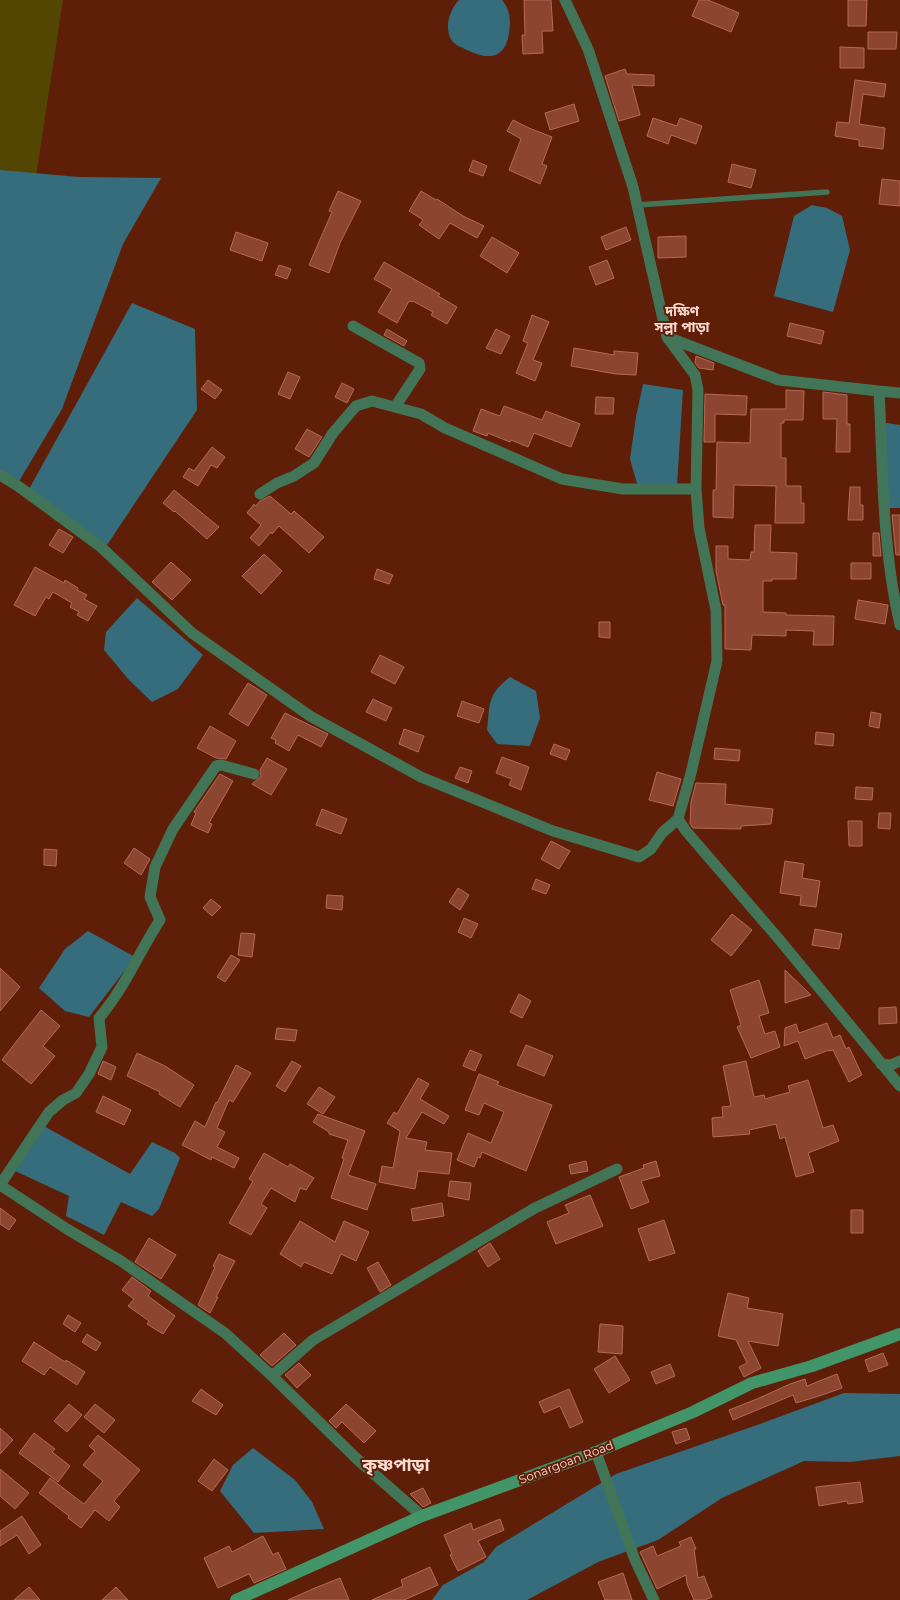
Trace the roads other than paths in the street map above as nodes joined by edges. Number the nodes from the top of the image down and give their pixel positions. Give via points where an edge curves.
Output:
1 (565, 0) edge
2 (827, 192) dead end
3 (637, 205) junction
4 (353, 326) dead end
5 (667, 337) junction
6 (879, 391) junction
7 (900, 393) edge
8 (395, 407) junction
9 (0, 475) edge
10 (696, 489) junction
11 (260, 494) dead end
12 (900, 625) edge
13 (254, 774) dead end
14 (678, 819) junction
15 (900, 1061) edge
16 (882, 1064) junction
17 (900, 1086) edge
18 (617, 1169) dead end
19 (0, 1185) edge
20 (900, 1334) edge
21 (272, 1376) junction
22 (596, 1452) junction
23 (422, 1516) junction
24 (236, 1600) edge
25 (654, 1600) edge

1 - 3 street via 588,49
2 - 3 lane
3 - 5 street
4 - 8 street via 419,363 420,369
5 - 6 street via 779,380
5 - 10 street via 695,375 698,390
6 - 7 street
6 - 12 street via 885,523
8 - 10 street via 421,414 445,428 562,479 623,489
8 - 11 street via 372,401 356,406 314,463
9 - 14 street via 101,547 192,633 310,716 421,777 553,831 638,857
10 - 14 street via 699,528 716,610 717,661
13 - 19 street via 216,766 173,829 155,866 150,897 160,920 131,973 99,1018 102,1047 89,1074 76,1092 49,1112
14 - 16 street
15 - 16 street
16 - 17 street
18 - 21 street via 535,1208 313,1340
19 - 21 street via 173,1296 225,1333
20 - 22 main road, Sonargoan Road via 812,1366 752,1383 693,1412
21 - 23 street via 357,1459
22 - 23 main road, Sonargoan Road
22 - 25 street via 635,1560
23 - 24 main road, Sonargoan Road

